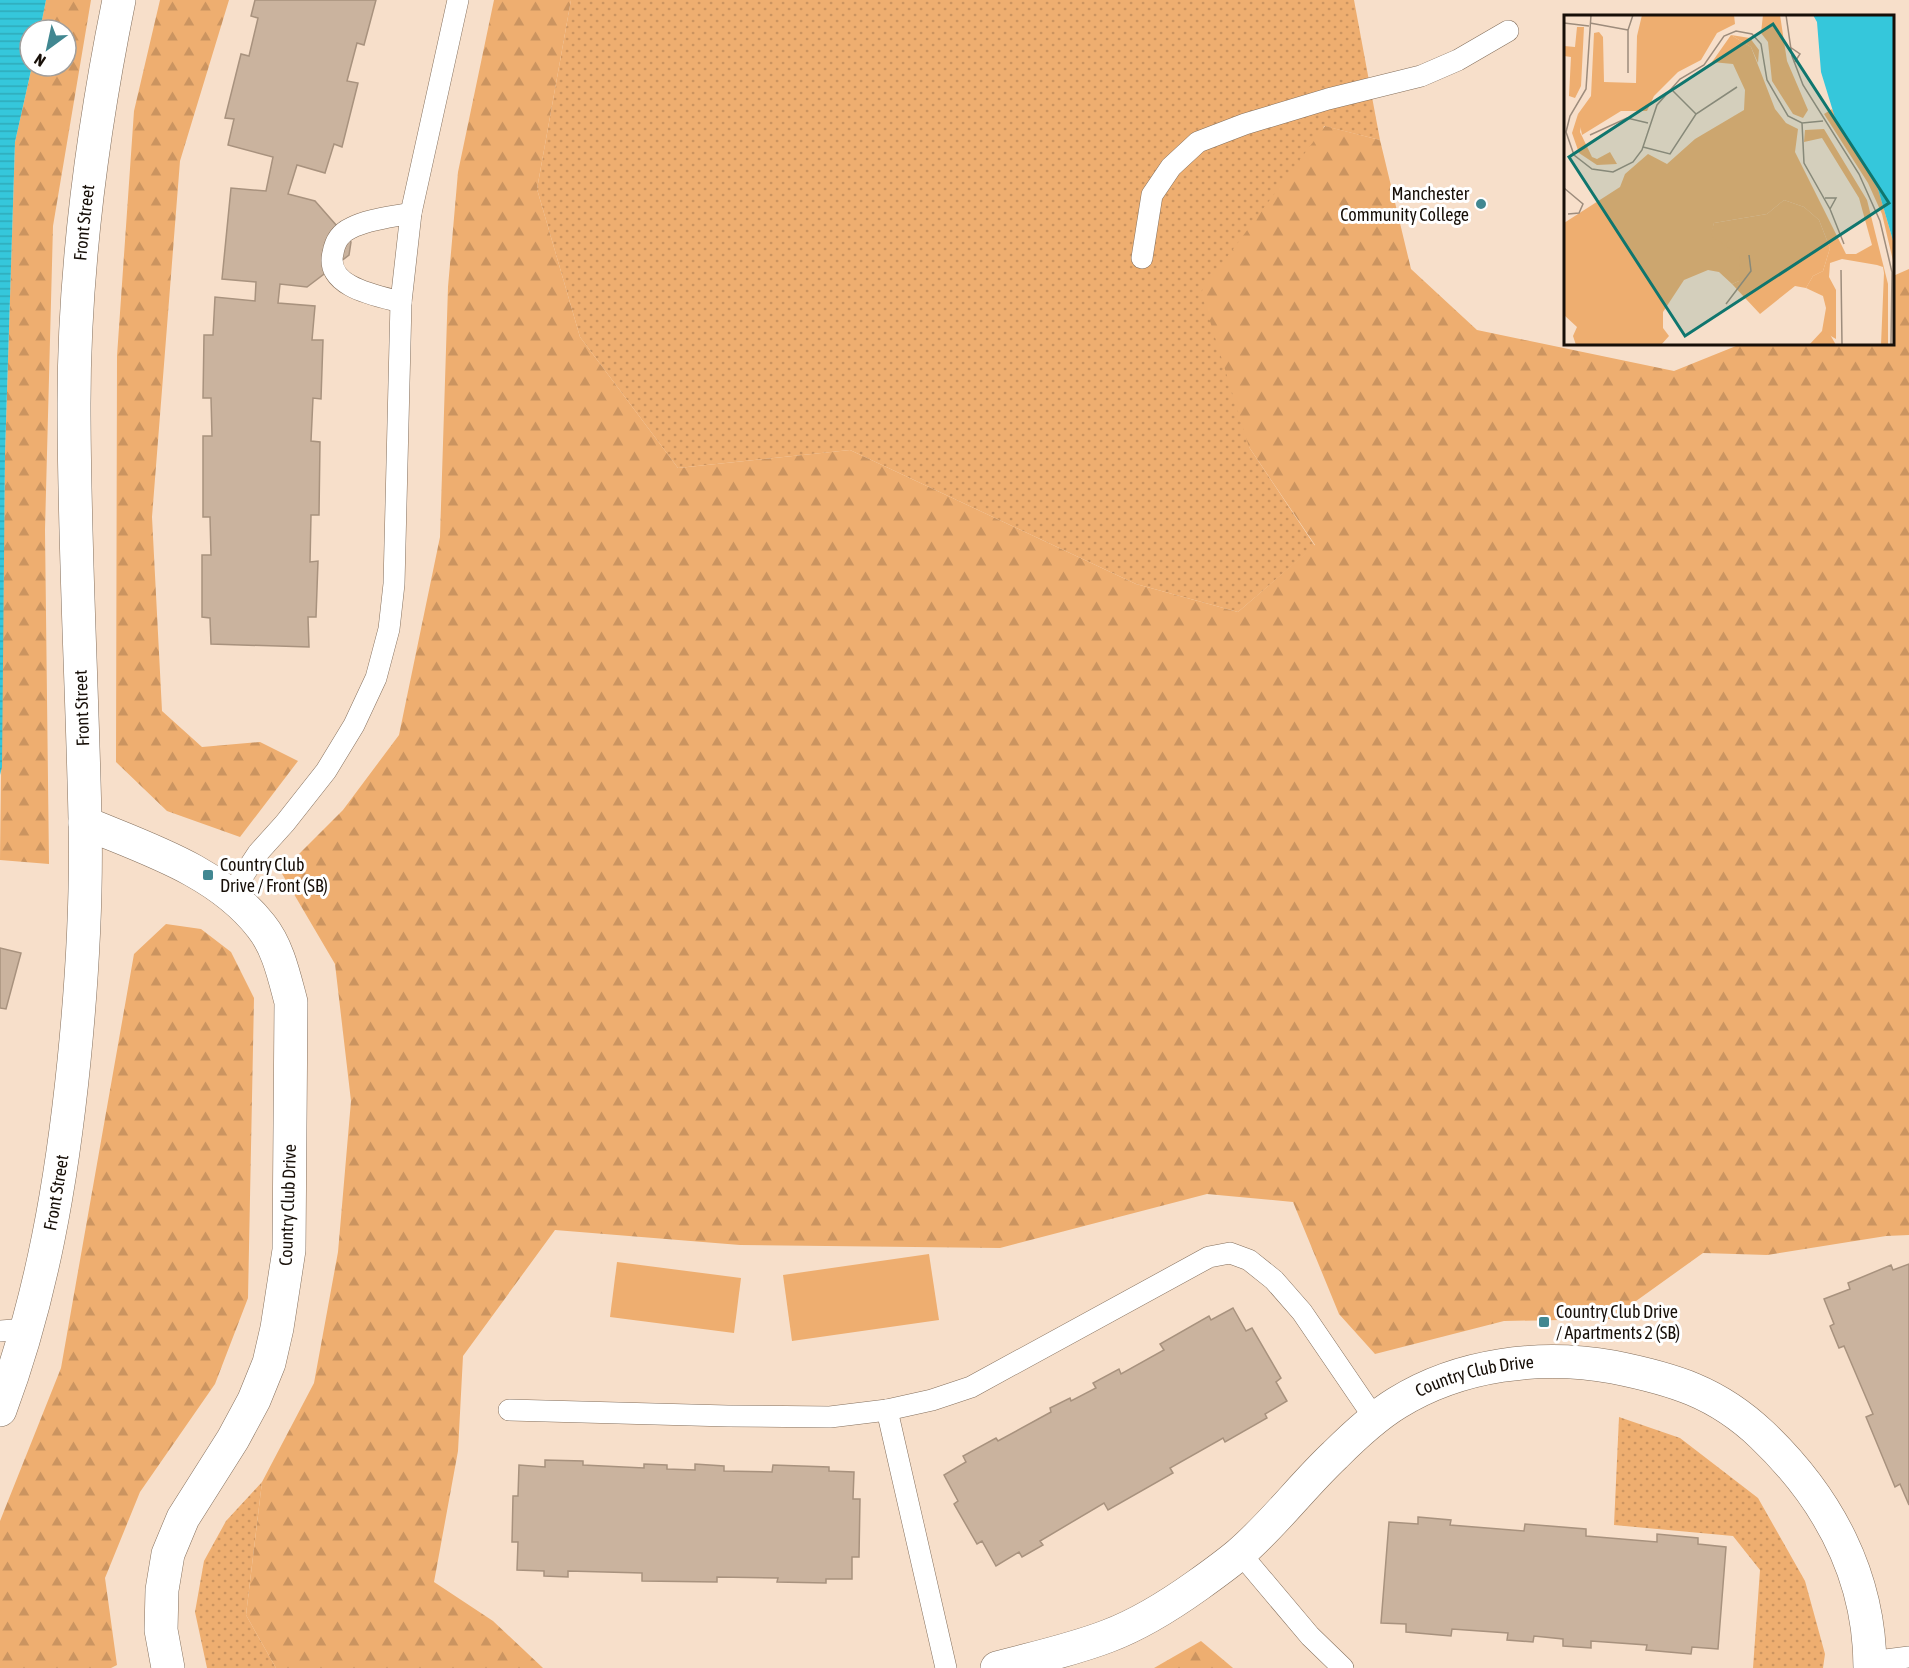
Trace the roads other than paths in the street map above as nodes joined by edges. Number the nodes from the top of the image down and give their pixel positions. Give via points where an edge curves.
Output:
1 (119, 0) edge
2 (458, 0) edge
3 (1508, 31) dead end
4 (411, 213) junction
5 (1142, 258) dead end
6 (401, 302) junction
7 (85, 823) junction
8 (231, 894) junction
9 (13, 1330) edge
10 (0, 1410) edge
11 (509, 1410) dead end
12 (887, 1410) junction
13 (1375, 1419) junction
14 (1240, 1553) junction
15 (1909, 1657) edge
16 (1870, 1665) edge
17 (168, 1668) edge
18 (946, 1668) edge
19 (997, 1668) edge
20 (1343, 1668) edge

1 - 7 street, Front Street via 91,159 76,322 74,405
2 - 4 lane
3 - 5 lane via 1421,76 1328,99 1198,142 1171,167 1152,195
4 - 6 lane
4 - 6 lane via 347,230 334,245 331,260 338,277 358,290
6 - 8 lane via 394,584 389,629 376,678 326,771 258,853
7 - 8 street, Country Club Drive via 184,865
7 - 9 street, Front Street via 82,983 65,1145 42,1270
8 - 17 street, Country Club Drive via 262,927 280,962 291,1002 289,1250 269,1363 254,1400 183,1518 168,1554 161,1630
9 - 10 street, Front Street
11 - 12 lane via 818,1417
12 - 13 lane via 971,1387 1209,1257 1230,1253 1249,1260 1302,1312
12 - 18 lane
13 - 14 street, Country Club Drive via 1334,1455
13 - 16 street, Country Club Drive via 1396,1403 1431,1386 1470,1372 1512,1364 1555,1361 1601,1365 1686,1385 1722,1404 1753,1427 1812,1490 1842,1542 1862,1593
14 - 19 street, Country Club Drive via 1171,1604 1135,1624
14 - 20 lane via 1310,1636
15 - 16 lane

